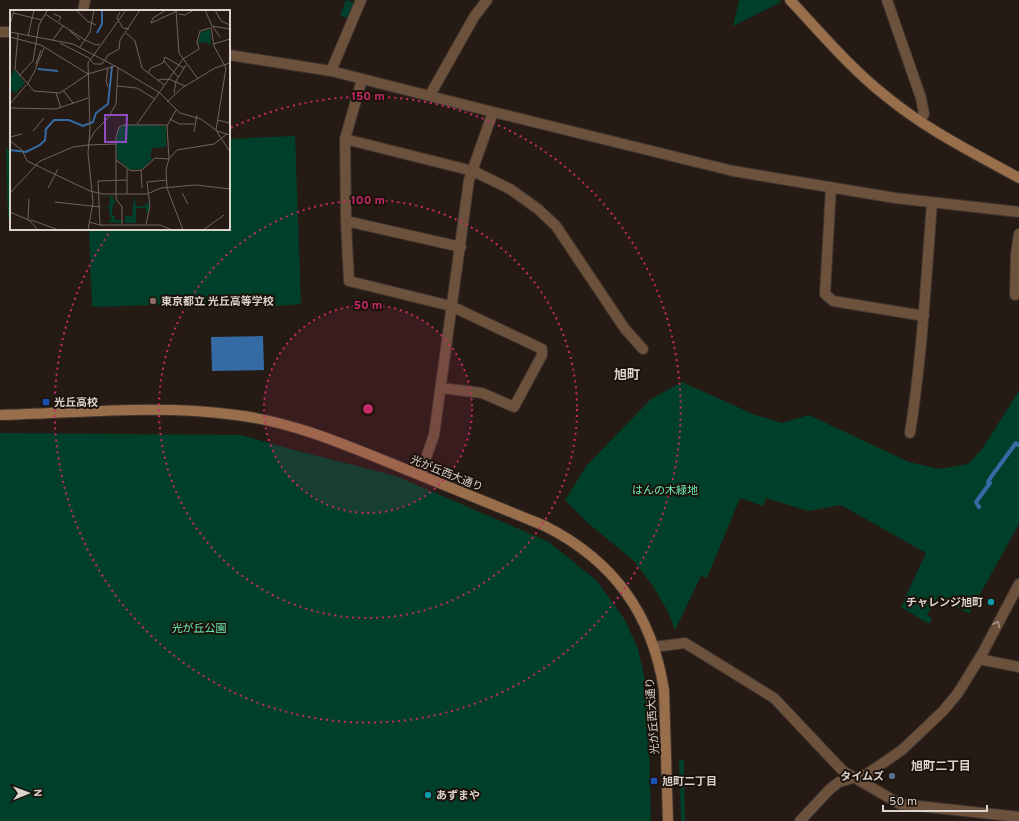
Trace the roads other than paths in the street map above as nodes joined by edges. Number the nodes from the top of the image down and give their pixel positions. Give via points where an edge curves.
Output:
1 (85, 0) edge
2 (361, 0) edge
3 (487, 0) edge
4 (790, 0) edge
5 (887, 0) edge
6 (83, 10) edge
7 (230, 55) edge
8 (331, 71) junction
9 (362, 79) junction
10 (430, 95) junction
11 (493, 112) junction
12 (920, 121) junction
13 (345, 139) junction
14 (473, 171) junction
15 (1019, 178) edge
16 (830, 187) junction
17 (932, 203) junction
18 (1019, 212) edge
19 (346, 221) junction
20 (1019, 234) edge
21 (460, 247) junction
22 (1015, 295) dead end
23 (451, 306) junction
24 (924, 316) junction
25 (643, 349) dead end
26 (441, 388) junction
27 (0, 415) edge
28 (910, 433) dead end
29 (420, 475) junction
30 (1019, 584) edge
31 (654, 647) junction
32 (979, 658) junction
33 (1019, 667) edge
34 (852, 777) junction
35 (986, 817) edge
36 (1019, 817) edge
37 (668, 821) edge
38 (800, 821) edge

1 - 6 street
2 - 8 street
3 - 10 street via 474,17
4 - 12 street via 869,82
5 - 12 street via 921,98 924,114
7 - 8 street
8 - 9 street
9 - 10 street
9 - 13 street
10 - 11 street
11 - 14 street
11 - 16 street via 733,171
12 - 15 street
13 - 14 street
13 - 19 street
14 - 21 street via 469,180
14 - 25 street via 510,189 556,226 625,328
16 - 17 street
16 - 24 street via 825,294 833,301
17 - 18 street
17 - 24 street
19 - 21 street
19 - 23 street via 349,281
20 - 22 street
21 - 23 street
23 - 26 street
23 - 26 street via 539,346 542,354 514,407 482,393
24 - 28 street
26 - 29 street via 434,435
27 - 29 street, 光が丘西大通り via 195,411 236,415 307,431
29 - 31 street, 光が丘西大通り via 545,526 576,543 605,568 628,594 642,616
32 -> 30 street
31 - 34 street via 685,643 774,698 843,771
31 - 37 street, 光が丘西大通り via 664,690
32 - 33 street
32 - 34 street via 958,693 924,731 867,774
34 - 35 street via 900,804
34 - 38 street via 830,789
35 - 36 street

